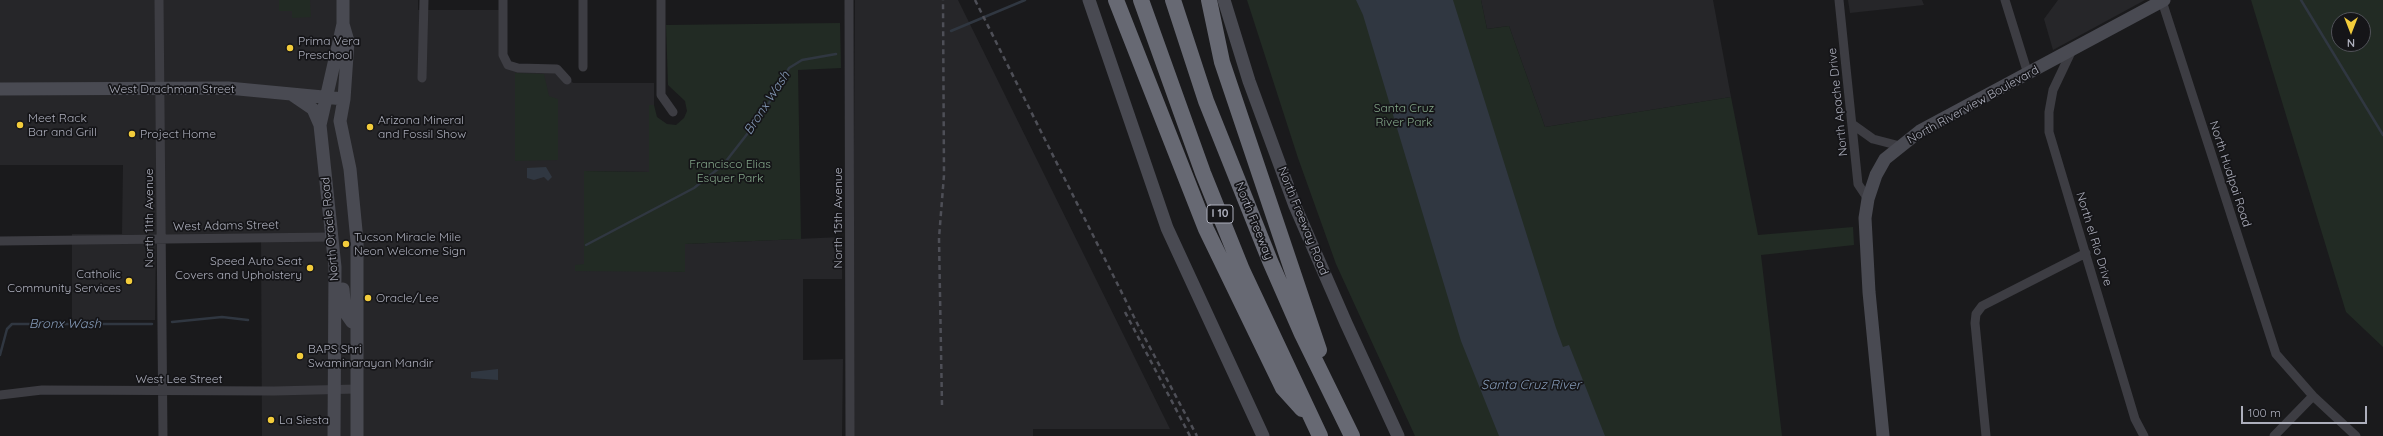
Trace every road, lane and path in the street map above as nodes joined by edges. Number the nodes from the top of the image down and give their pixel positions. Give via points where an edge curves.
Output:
1 (159, 0) edge
2 (343, 0) edge
3 (424, 0) edge
4 (503, 0) edge
5 (583, 0) edge
6 (661, 0) edge
7 (849, 0) edge
8 (1089, 0) edge
9 (1116, 0) edge
10 (1141, 0) edge
11 (1173, 0) edge
12 (1209, 0) edge
13 (1224, 0) edge
14 (1840, 0) edge
15 (2005, 0) edge
16 (2163, 0) edge
17 (343, 24) junction
18 (2072, 50) junction
19 (583, 67) dead end
20 (2028, 74) junction
21 (422, 78) dead end
22 (567, 80) dead end
23 (160, 88) junction
24 (0, 89) edge
25 (288, 92) junction
26 (325, 96) junction
27 (344, 99) junction
28 (673, 112) dead end
29 (1852, 124) junction
30 (320, 125) junction
31 (1900, 146) junction
32 (1868, 199) junction
33 (333, 237) junction
34 (161, 239) junction
35 (0, 241) edge
36 (2086, 253) junction
37 (357, 324) junction
38 (334, 390) junction
39 (357, 390) junction
40 (163, 391) junction
41 (0, 395) edge
42 (2313, 396) junction
43 (1342, 416) junction
44 (1317, 429) edge
45 (163, 436) edge
46 (334, 436) edge
47 (357, 436) edge
48 (850, 436) edge
49 (1263, 436) edge
50 (1352, 436) edge
51 (1398, 436) edge
52 (1883, 436) edge
53 (1986, 436) edge
54 (2143, 436) edge
55 (2274, 436) edge
56 (2356, 436) edge

1 - 23 street, North 11th Avenue
2 - 17 main road
3 - 21 street
4 - 22 street via 503,55 508,64 518,68 557,69
5 - 19 street
6 - 28 street via 661,95
7 - 48 street, North 15th Avenue
8 - 49 main road via 1167,228
9 - 44 highway via 1206,229 1283,388
10 - 44 highway, I 10 via 1203,173 1239,263
11 - 43 highway, North Freeway / I 10 via 1206,101 1270,261
12 - 43 highway via 1222,62
13 - 51 main road, North Freeway Road via 1249,81 1295,206
14 - 29 street, North Apache Drive
15 - 20 street
16 - 18 main road, North Riverview Boulevard
16 - 42 street, North Hualpai Road via 2276,354
17 - 26 main road, North Oracle Road
17 - 27 main road, North Oracle Road via 348,41
18 - 20 main road, North Riverview Boulevard
18 - 36 street, North el Rio Drive via 2053,90 2049,132
20 - 31 main road, North Riverview Boulevard via 1920,131
23 - 24 main road, West Drachman Street
23 - 25 main road, West Drachman Street via 228,88
23 - 34 street, North 11th Avenue
25 - 26 main road, West Drachman Street
25 - 30 main road via 313,109
26 - 27 main road, West Drachman Street
26 - 30 main road, North Oracle Road
27 - 37 main road, North Oracle Road via 340,121 341,135 350,166 357,241
29 - 31 street via 1873,139
29 - 32 street, North Apache Drive via 1858,184
30 - 33 main road, North Oracle Road
31 - 32 main road, North Riverview Boulevard via 1885,159 1876,174
32 - 52 main road, North Riverview Boulevard via 1865,218 1869,292
33 - 34 street, West Adams Street
33 - 37 main road via 343,265 345,312 352,322
33 - 38 main road, North Oracle Road
34 - 35 street, West Adams Street
34 - 40 street, North 11th Avenue
36 - 53 street via 1982,306 1976,314 1974,322
36 - 54 street, North el Rio Drive via 2135,419
37 - 39 main road, North Oracle Road
38 - 39 street, West Lee Street
38 - 40 street, West Lee Street
38 - 46 main road, North Oracle Road
39 - 47 main road, North Oracle Road
40 - 41 street, West Lee Street via 42,390
40 - 45 street, North 11th Avenue
42 - 55 street
42 - 56 street
43 - 50 highway, North Freeway / I 10

